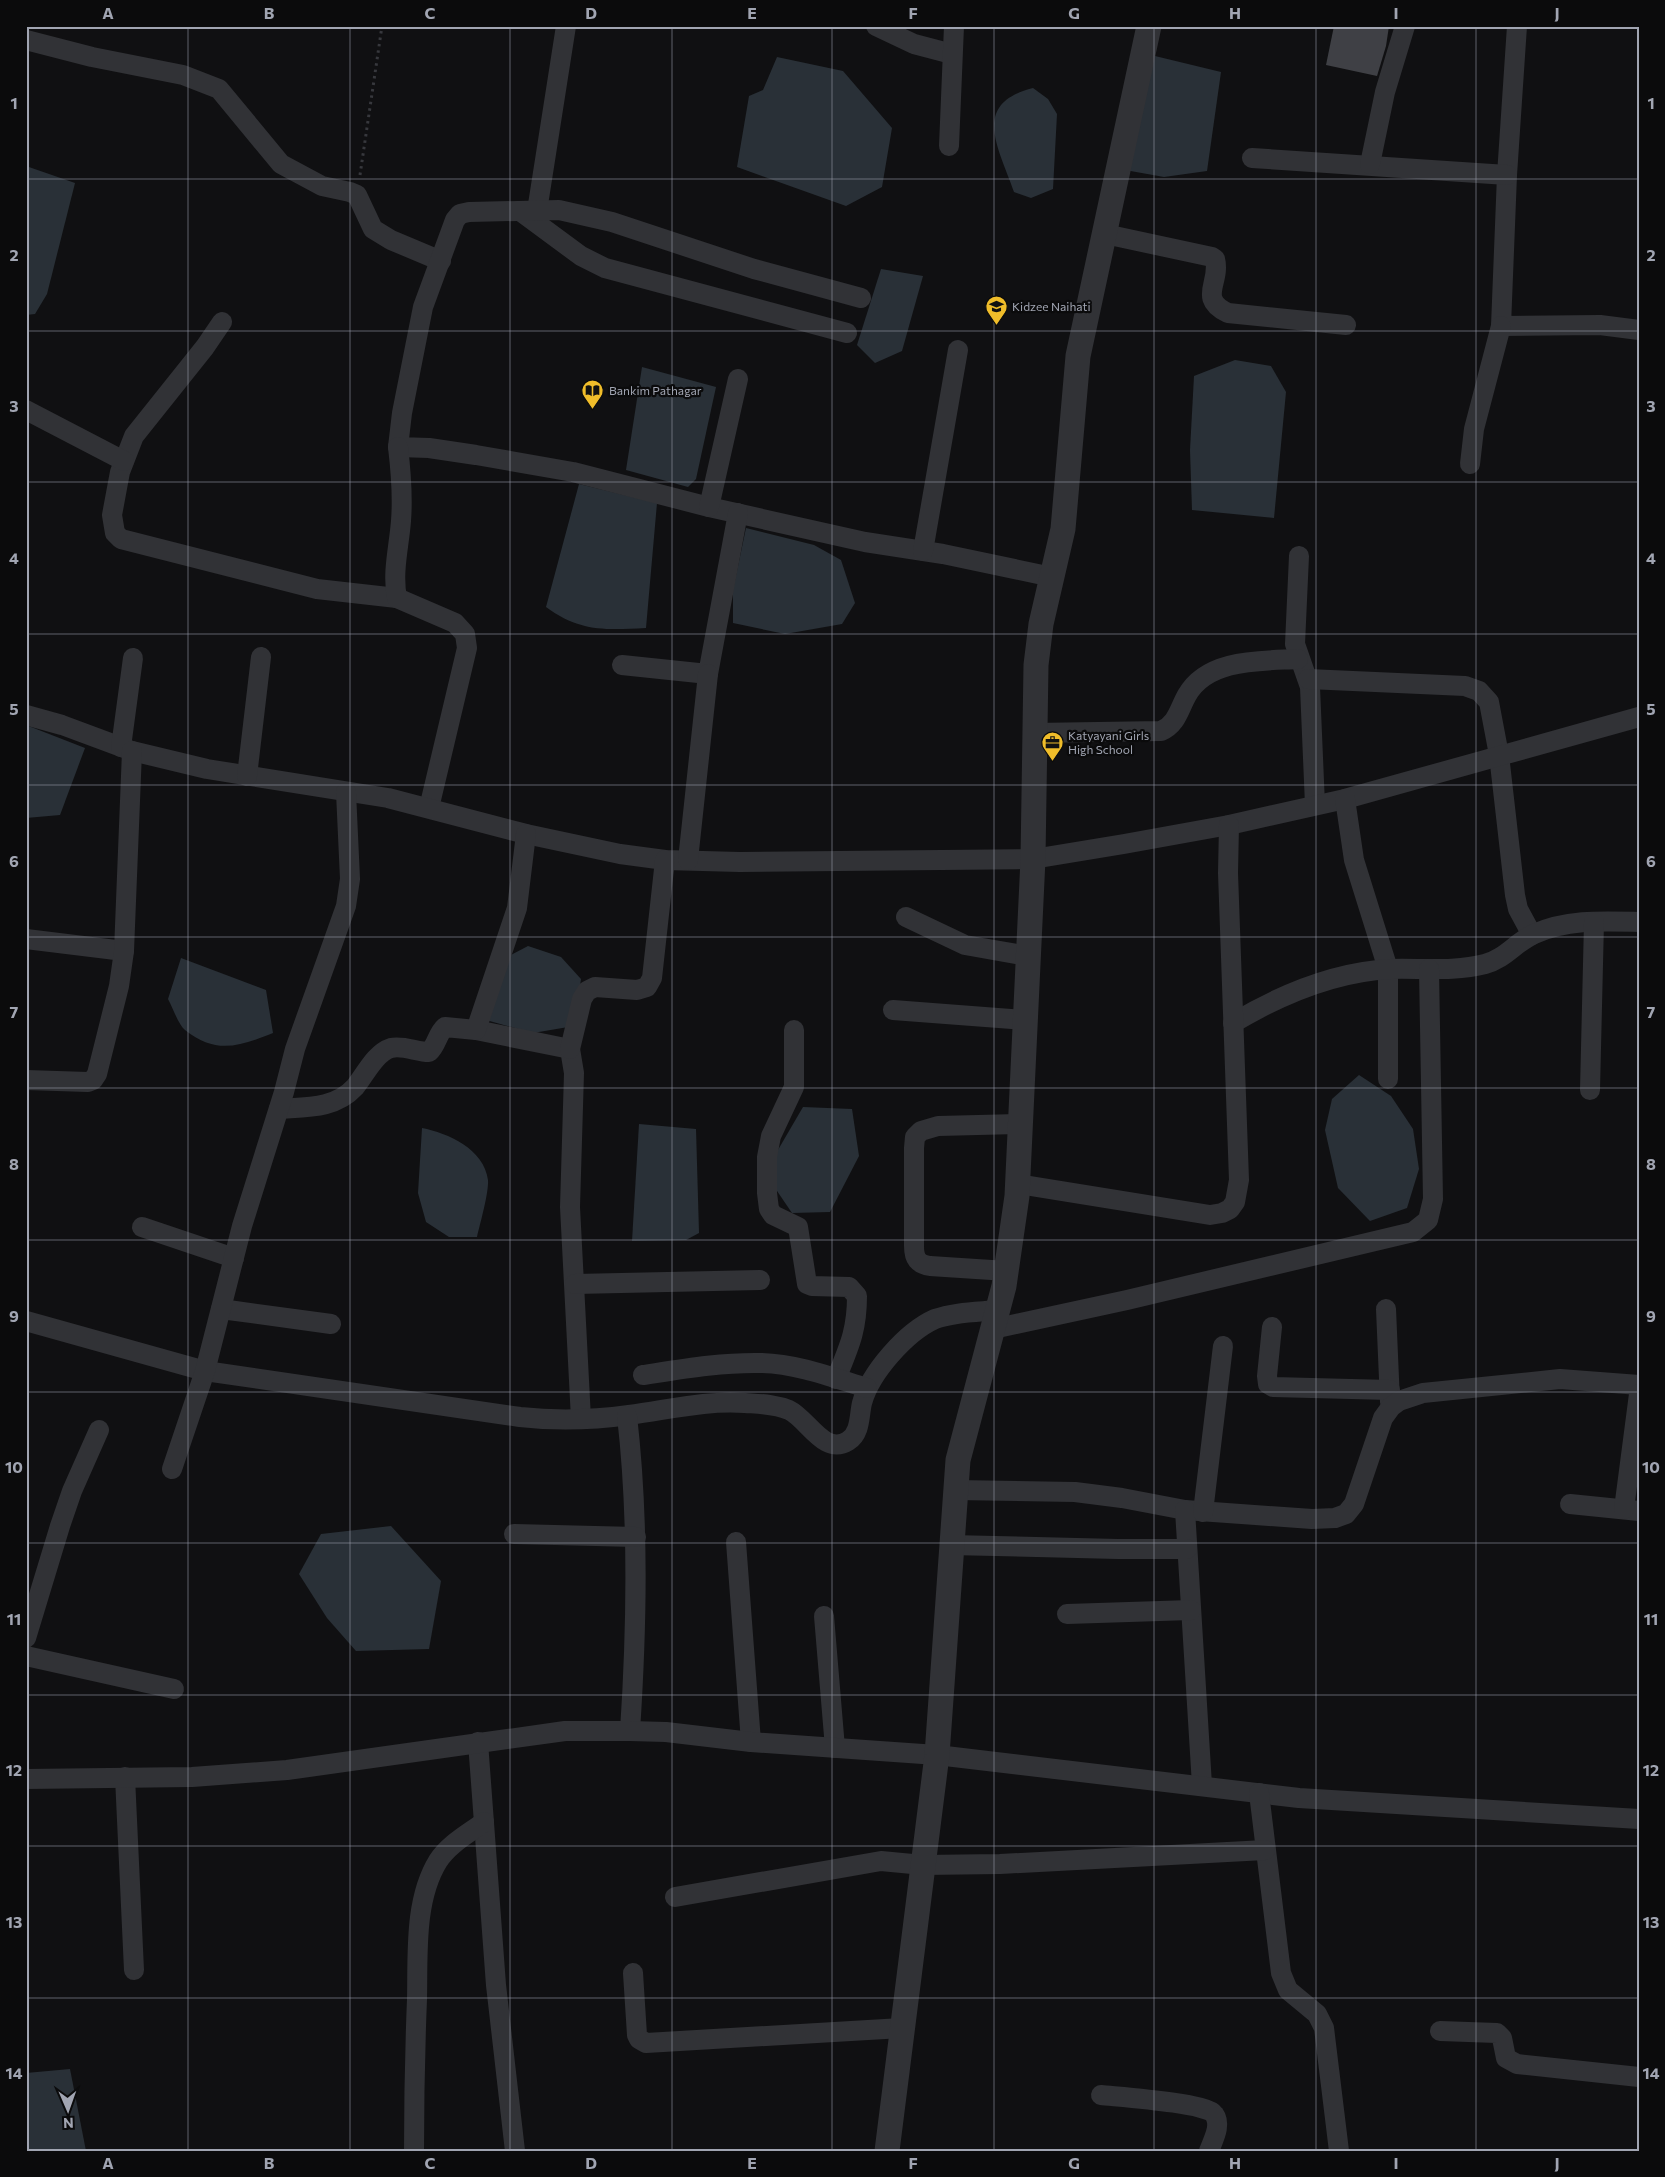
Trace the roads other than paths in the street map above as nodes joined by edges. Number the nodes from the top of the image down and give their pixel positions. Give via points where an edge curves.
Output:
1 (566, 26) edge
2 (876, 26) edge
3 (954, 26) edge
4 (1149, 26) edge
5 (1405, 26) edge
6 (1517, 26) edge
7 (26, 40) edge
8 (952, 54) junction
9 (949, 146) dead end
10 (1252, 158) dead end
11 (1370, 164) junction
12 (1507, 175) junction
13 (528, 211) junction
14 (1105, 234) junction
15 (441, 261) junction
16 (860, 298) dead end
17 (222, 322) dead end
18 (1346, 325) dead end
19 (1501, 326) junction
20 (1639, 330) edge
21 (847, 333) dead end
22 (958, 350) dead end
23 (738, 379) dead end
24 (26, 410) edge
25 (398, 447) junction
26 (124, 461) junction
27 (1470, 464) dead end
28 (709, 507) junction
29 (738, 513) junction
30 (923, 551) junction
31 (1299, 556) dead end
32 (1052, 577) junction
33 (397, 598) junction
34 (261, 657) dead end
35 (133, 658) dead end
36 (1298, 659) junction
37 (622, 665) dead end
38 (708, 674) junction
39 (1308, 679) junction
40 (26, 715) edge
41 (1639, 717) edge
42 (1034, 734) junction
43 (127, 749) junction
44 (1499, 755) junction
45 (247, 776) junction
46 (346, 792) junction
47 (1345, 799) junction
48 (1315, 804) junction
49 (429, 808) junction
50 (1229, 825) junction
51 (526, 834) junction
52 (1033, 858) junction
53 (665, 860) junction
54 (688, 860) junction
55 (906, 917) dead end
56 (1594, 922) junction
57 (1639, 922) edge
58 (1532, 935) junction
59 (26, 938) edge
60 (124, 951) junction
61 (1028, 956) junction
62 (1429, 969) junction
63 (1388, 970) junction
64 (893, 1010) dead end
65 (1024, 1020) junction
66 (1233, 1023) junction
67 (476, 1030) junction
68 (794, 1030) dead end
69 (570, 1049) junction
70 (1388, 1079) dead end
71 (26, 1080) edge
72 (1590, 1090) dead end
73 (280, 1109) junction
74 (1020, 1124) junction
75 (1018, 1184) junction
76 (142, 1227) dead end
77 (234, 1258) junction
78 (1007, 1271) junction
79 (760, 1280) dead end
80 (575, 1284) junction
81 (221, 1309) junction
82 (1386, 1309) dead end
83 (996, 1320) junction
84 (26, 1321) edge
85 (331, 1324) dead end
86 (1272, 1327) dead end
87 (1223, 1346) dead end
88 (205, 1371) junction
89 (643, 1375) dead end
90 (836, 1379) junction
91 (1639, 1385) edge
92 (867, 1388) junction
93 (1639, 1394) edge
94 (1390, 1399) junction
95 (627, 1416) junction
96 (581, 1419) junction
97 (99, 1430) dead end
98 (172, 1469) dead end
99 (955, 1490) junction
100 (1570, 1504) dead end
101 (1631, 1510) edge
102 (1194, 1511) junction
103 (514, 1534) dead end
104 (636, 1537) junction
105 (736, 1542) dead end
106 (950, 1545) junction
107 (1187, 1549) junction
108 (1191, 1610) junction
109 (1067, 1614) dead end
110 (824, 1616) dead end
111 (26, 1638) edge
112 (26, 1656) edge
113 (174, 1688) dead end
114 (630, 1730) junction
115 (478, 1742) junction
116 (751, 1742) junction
117 (835, 1748) junction
118 (937, 1755) junction
119 (125, 1778) junction
120 (26, 1779) edge
121 (1202, 1785) junction
122 (1259, 1794) junction
123 (1639, 1819) edge
124 (484, 1822) junction
125 (1265, 1850) junction
126 (923, 1865) junction
127 (675, 1898) dead end
128 (134, 1970) dead end
129 (633, 1973) dead end
130 (902, 2028) junction
131 (1440, 2031) dead end
132 (1639, 2076) edge
133 (1101, 2095) dead end
134 (414, 2151) edge
135 (515, 2151) edge
136 (887, 2151) edge
137 (1209, 2151) edge
138 (1339, 2151) edge

1 - 13 street
2 - 8 street via 914,44
3 - 8 street
4 - 14 street
5 - 11 street via 1385,92
6 - 12 street
7 - 15 street via 183,75 218,89 281,164 322,186 357,195 373,229
8 - 9 street
10 - 11 street
11 - 12 street
12 - 19 street
13 - 15 street via 460,214
13 - 16 street via 559,210 612,222 754,270
13 - 21 street via 581,256 605,268
14 - 18 street via 1212,257 1216,267 1211,296 1214,305 1228,313
14 - 32 street via 1078,356 1068,494
15 - 25 street via 424,307
17 - 26 street via 134,436
19 - 20 street via 1600,325
19 - 27 street via 1474,429
22 - 30 street
23 - 28 street
24 - 26 street
25 - 28 street via 429,448 574,472
25 - 33 street via 403,484 396,556
26 - 33 street via 112,515 115,533 121,539 316,589
28 - 29 street
29 - 30 street via 865,542
29 - 38 street
30 - 32 street
31 - 36 street via 1295,644
32 - 42 street via 1036,665
33 - 49 street via 455,623 465,634 464,666
34 - 45 street
35 - 43 street
36 - 39 street
36 - 42 street via 1244,662 1208,676 1188,693 1173,724 1161,731
37 - 38 street
38 - 54 street
39 - 44 street via 1473,688 1489,702
39 - 48 street via 1313,710
40 - 43 street
41 - 44 street
42 - 52 street
43 - 45 street via 199,768
43 - 60 street
44 - 47 street
44 - 58 street via 1514,895
45 - 46 street
46 - 49 street
46 - 73 street via 350,879 346,906 294,1049
47 - 48 street
47 - 63 street via 1354,860
48 - 50 street
49 - 51 street
50 - 52 street
50 - 66 street
51 - 53 street
51 - 67 street via 520,893 513,921
52 - 54 street
52 - 61 street
53 - 54 street
53 - 69 street via 652,978 647,987 637,990 595,987 587,991 582,999
55 - 61 street via 965,945
56 - 57 street
56 - 58 street via 1561,925
56 - 72 street
58 - 62 street via 1501,958 1484,964
59 - 60 street
60 - 71 street via 119,986 93,1080
61 - 65 street
62 - 63 street
62 - 83 street via 1433,1199 1428,1220 1421,1226 1404,1235 1127,1300
63 - 66 street via 1305,988 1270,1002
63 - 70 street
64 - 65 street
65 - 74 street
66 - 75 street via 1239,1180 1235,1202 1230,1209 1210,1215
67 - 69 street
67 - 73 street via 445,1027 429,1052 390,1048 380,1054 354,1088 337,1100 322,1106
68 - 90 street via 794,1087 770,1136 767,1157 769,1210 798,1227 807,1284 849,1287 857,1296 854,1334
69 - 80 street via 574,1073 570,1207
73 - 77 street
74 - 75 street
74 - 78 street via 928,1127 916,1137 914,1148 916,1260 930,1266
75 - 78 street
76 - 77 street
77 - 81 street
78 - 83 street
79 - 80 street
80 - 96 street
81 - 85 street
81 - 88 street
82 - 94 street
83 - 92 street via 955,1314 935,1320 895,1349
83 - 99 street via 958,1460
84 - 88 street
86 - 94 street via 1268,1384
87 - 102 street
88 - 96 street via 520,1417 555,1421
88 - 98 street
89 - 90 street via 702,1366 764,1363
90 - 92 street
91 - 94 street via 1560,1379
92 - 95 street via 857,1430 847,1442 839,1444 820,1438 791,1411 776,1405 721,1401
93 - 101 street
94 - 102 street via 1354,1504 1346,1514 1312,1519
95 - 96 street
95 - 104 street
97 - 111 street via 72,1491
99 - 102 street via 1074,1492
99 - 106 street
100 - 101 street
102 - 107 street
103 - 104 street
104 - 114 street
105 - 116 street
106 - 107 street
106 - 118 street
107 - 108 street
108 - 109 street
108 - 121 street
110 - 117 street
112 - 113 street
114 - 115 street via 565,1732
114 - 116 street
115 - 119 street via 287,1770 192,1778
115 - 124 street
116 - 117 street
117 - 118 street
118 - 121 street
118 - 126 street
119 - 120 street
119 - 128 street
121 - 122 street
122 - 123 street
122 - 125 street
124 - 134 street via 450,1846 428,1882 423,1901 415,2037
124 - 135 street via 496,1985
125 - 126 street
125 - 138 street via 1281,1973 1288,1990 1317,2014 1324,2028
126 - 127 street via 897,1861 861,1863
126 - 130 street
129 - 130 street via 637,2035 646,2043
130 - 136 street
131 - 132 street via 1497,2032 1502,2038 1506,2058 1517,2064
133 - 137 street via 1188,2105 1212,2112 1216,2116 1217,2129

